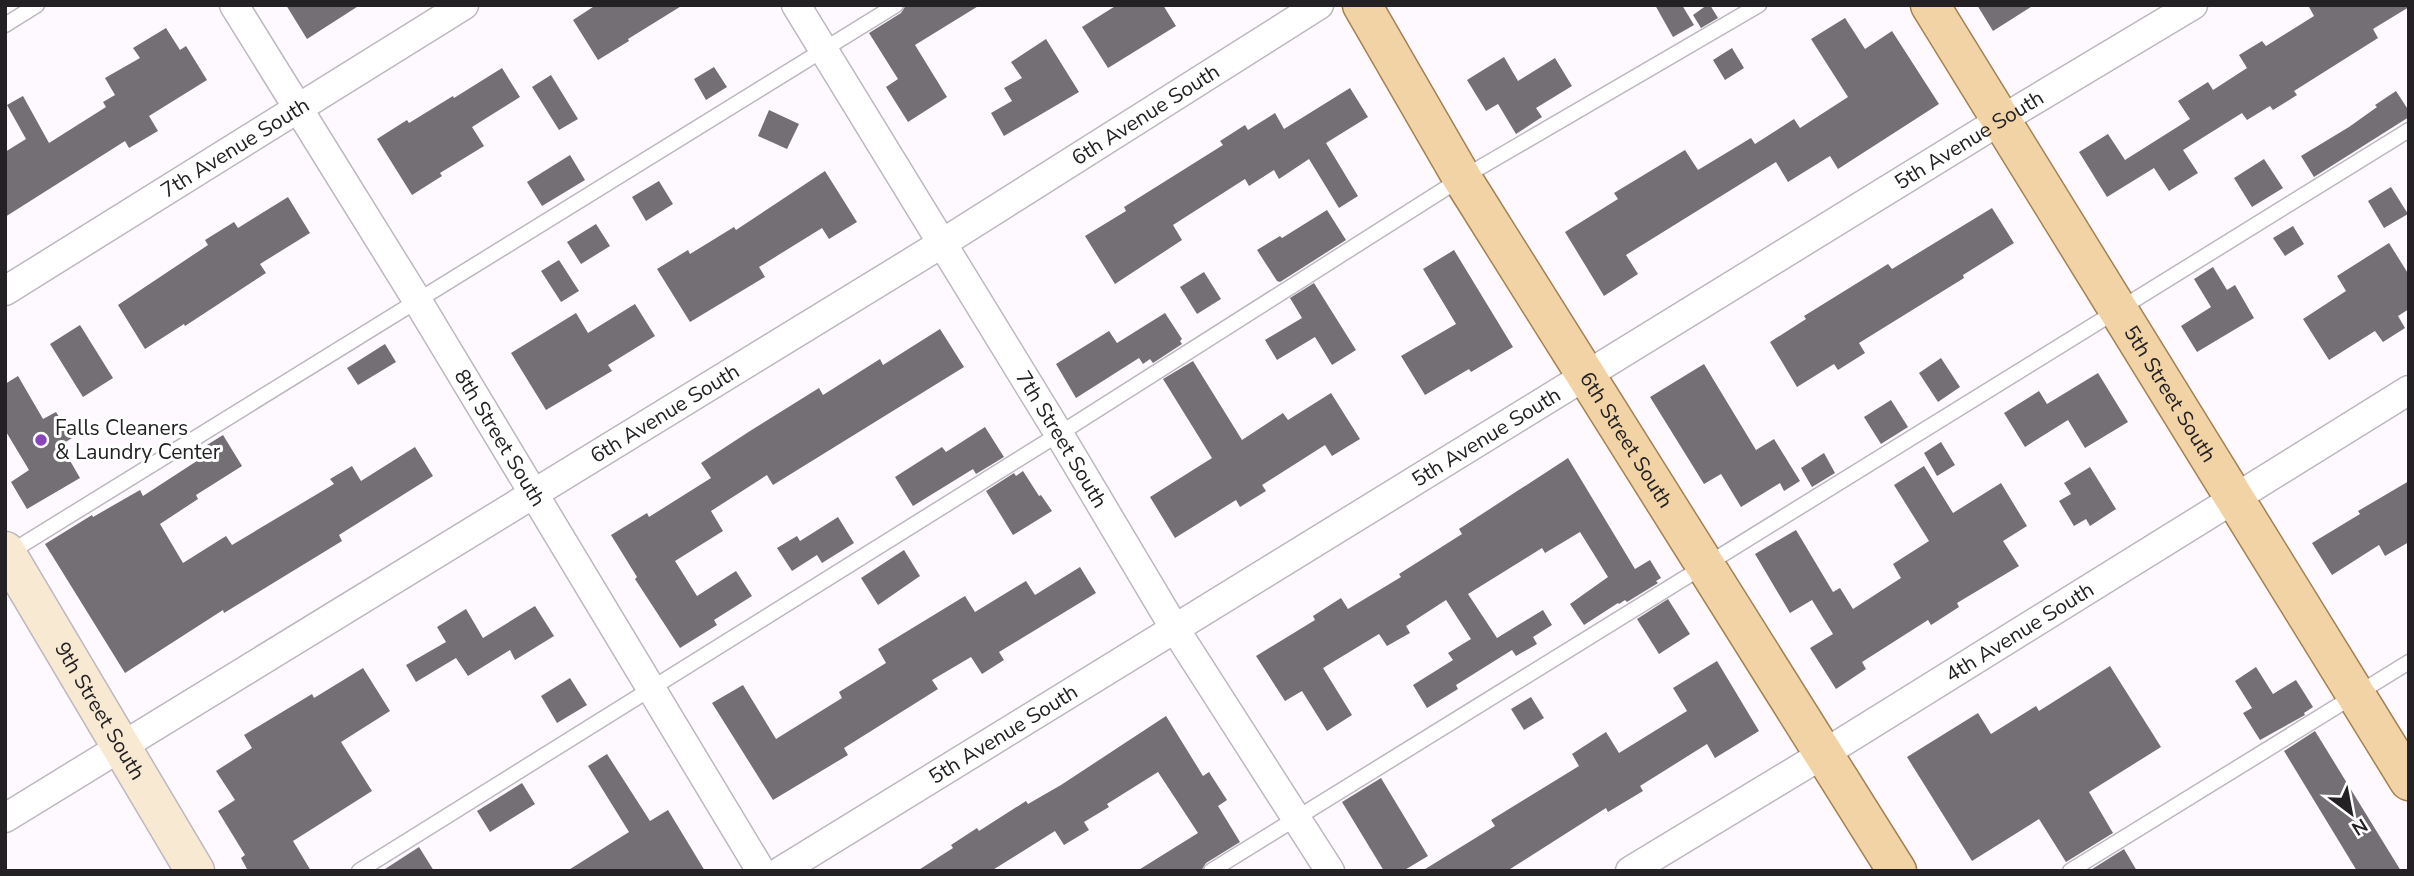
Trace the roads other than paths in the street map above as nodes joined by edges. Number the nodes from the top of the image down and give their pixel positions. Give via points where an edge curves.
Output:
1 (37, 5) edge
2 (234, 5) edge
3 (464, 5) edge
4 (796, 5) edge
5 (896, 5) edge
6 (1319, 5) edge
7 (1362, 5) edge
8 (1759, 5) edge
9 (1930, 5) edge
10 (2193, 5) edge
11 (5, 25) edge
12 (824, 50) junction
13 (297, 107) junction
14 (2001, 120) junction
15 (2409, 130) edge
16 (1462, 177) junction
17 (941, 244) junction
18 (5, 291) edge
19 (417, 300) junction
20 (2116, 308) junction
21 (1585, 376) junction
22 (2409, 390) edge
23 (1059, 434) junction
24 (534, 493) junction
25 (2233, 498) junction
26 (6, 554) edge
27 (1706, 566) junction
28 (1175, 629) junction
29 (2409, 662) edge
30 (652, 688) junction
31 (2356, 695) junction
32 (122, 747) junction
33 (1825, 753) junction
34 (2409, 781) edge
35 (5, 818) edge
36 (1296, 818) junction
37 (195, 871) edge
38 (359, 871) edge
39 (761, 871) edge
40 (782, 871) edge
41 (1211, 871) edge
42 (1329, 871) edge
43 (1630, 871) edge
44 (1897, 871) edge
45 (2070, 871) edge

1 - 11 lane
2 - 13 street, 8th Street South
3 - 13 street, 7th Avenue South
4 - 12 street, 7th Street South
5 - 12 lane
6 - 17 street, 6th Avenue South
7 - 16 main road, 6th Street South
8 - 16 lane
9 - 14 main road, 5th Street South
10 - 14 street, 5th Avenue South
12 - 17 street, 7th Street South
12 - 19 lane
13 - 18 street, 7th Avenue South
13 - 19 street, 8th Street South
14 - 20 main road, 5th Street South
14 - 21 street, 5th Avenue South
15 - 20 lane
16 - 21 main road, 6th Street South
16 - 23 lane
17 - 23 street, 7th Street South
17 - 24 street, 6th Avenue South
19 - 24 street, 8th Street South
19 - 26 lane
20 - 25 main road, 5th Street South
20 - 27 lane
21 - 27 main road, 6th Street South
21 - 28 street, 5th Avenue South
22 - 25 street, 4th Avenue South
23 - 28 street, 7th Street South
23 - 30 lane
24 - 30 street, 8th Street South
24 - 32 street, 6th Avenue South
25 - 31 main road, 5th Street South
25 - 33 street, 4th Avenue South
26 - 32 main road, 9th Street South
27 - 33 main road, 6th Street South
27 - 36 lane
28 - 36 street, 7th Street South
28 - 40 street, 5th Avenue South
29 - 31 lane
30 - 38 lane
30 - 39 street, 8th Street South
31 - 34 main road, 5th Street South
31 - 45 lane
32 - 35 street, 6th Avenue South
32 - 37 main road, 9th Street South
33 - 43 street, 4th Avenue South
33 - 44 main road, 6th Street South
36 - 41 lane
36 - 42 street, 7th Street South

